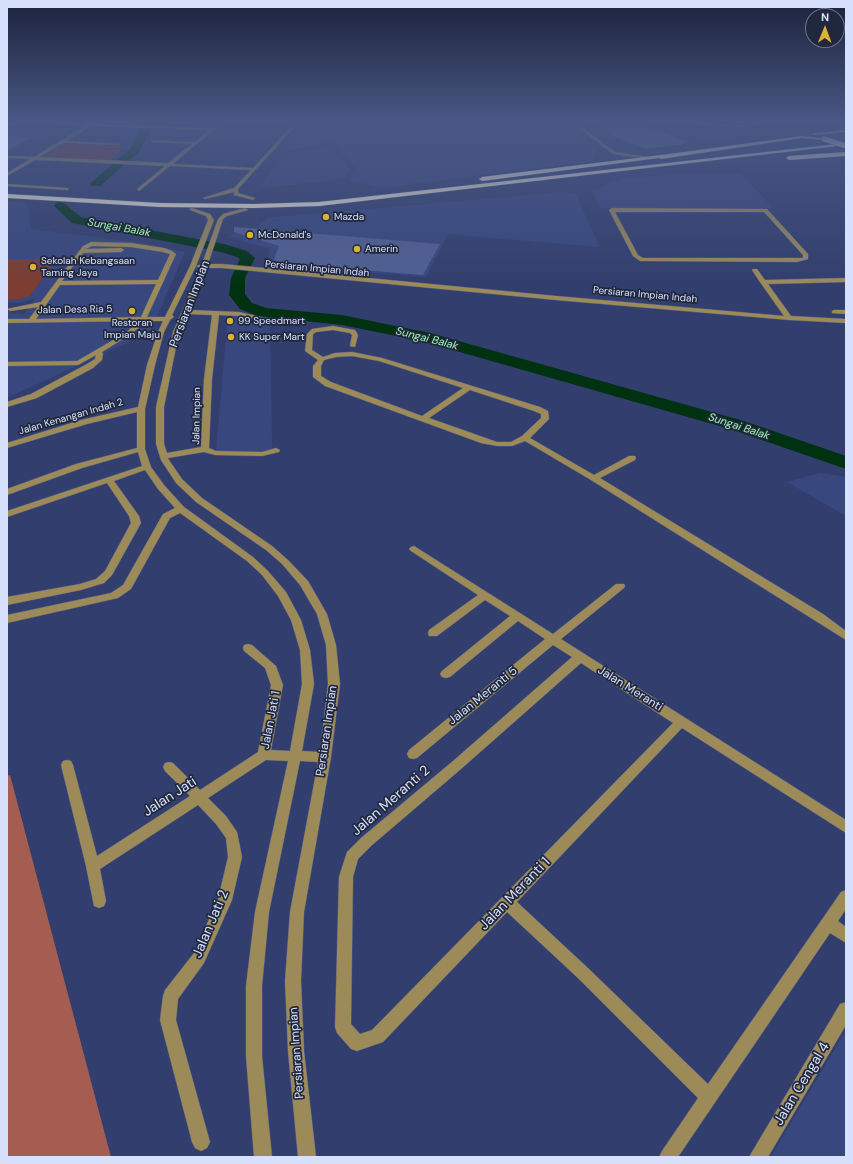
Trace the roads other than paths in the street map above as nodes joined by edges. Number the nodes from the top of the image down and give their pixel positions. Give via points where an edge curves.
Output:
1 (159, 175) edge
2 (249, 175) edge
3 (510, 175) edge
4 (545, 175) edge
5 (581, 175) edge
6 (625, 175) edge
7 (539, 176) joint
8 (474, 180) dead end
9 (7, 185) edge
10 (236, 189) junction
11 (392, 190) dead end
12 (69, 191) joint
13 (7, 192) edge
14 (138, 193) joint
15 (39, 194) junction
16 (336, 195) dead end
17 (7, 196) edge
18 (144, 196) dead end
19 (198, 198) dead end
20 (205, 198) junction
21 (280, 198) dead end
22 (295, 198) dead end
23 (256, 199) joint
24 (125, 203) junction
25 (192, 209) junction
26 (245, 210) junction
27 (765, 210) joint
28 (192, 268) junction
29 (204, 268) junction
30 (755, 270) dead end
31 (846, 280) edge
32 (160, 282) junction
33 (763, 282) junction
34 (58, 283) junction
35 (43, 304) junction
36 (8, 309) edge
37 (186, 309) junction
38 (834, 312) dead end
39 (846, 312) edge
40 (216, 313) junction
41 (33, 318) junction
42 (789, 318) junction
43 (143, 319) junction
44 (167, 319) junction
45 (271, 320) dead end
46 (7, 321) edge
47 (846, 321) edge
48 (176, 332) junction
49 (353, 346) dead end
50 (98, 350) junction
51 (322, 359) junction
52 (7, 364) edge
53 (469, 387) junction
54 (7, 405) edge
55 (141, 409) junction
56 (423, 419) junction
57 (525, 438) junction
58 (7, 446) edge
59 (141, 449) junction
60 (205, 449) junction
61 (276, 450) dead end
62 (164, 456) junction
63 (632, 458) dead end
64 (147, 467) junction
65 (594, 478) junction
66 (108, 479) junction
67 (7, 492) edge
68 (181, 509) junction
69 (7, 514) edge
70 (414, 549) dead end
71 (620, 586) dead end
72 (485, 595) junction
73 (7, 601) edge
74 (518, 616) junction
75 (7, 619) edge
76 (433, 633) dead end
77 (846, 636) edge
78 (553, 639) junction
79 (248, 648) dead end
80 (580, 657) junction
81 (446, 674) dead end
82 (682, 721) junction
83 (264, 754) junction
84 (412, 754) dead end
85 (295, 756) junction
86 (325, 757) junction
87 (66, 765) dead end
88 (169, 767) dead end
89 (199, 797) junction
90 (846, 827) edge
91 (93, 866) junction
92 (846, 897) edge
93 (99, 901) dead end
94 (507, 902) junction
95 (829, 923) junction
96 (846, 936) edge
97 (846, 1010) edge
98 (343, 1026) joint
99 (710, 1097) junction
100 (201, 1142) dead end
101 (263, 1157) edge
102 (307, 1157) edge
103 (668, 1157) edge
104 (758, 1157) edge

1 - 14 street
2 - 10 street
3 - 8 highway
4 - 7 highway
5 - 24 highway via 326,204 254,206
6 - 26 highway via 358,206
7 - 15 highway via 288,202
9 - 12 street
10 - 20 street via 227,194
10 - 23 street via 236,194
11 - 16 highway
12 - 15 highway
13 - 15 highway
14 - 18 highway
17 - 24 highway
19 - 20 highway
20 - 23 highway
21 - 22 highway
24 - 25 highway
25 - 26 highway
25 - 28 street, Persiaran Impian via 208,215 211,220
26 - 29 street, Persiaran Impian via 225,215 221,219
27 - 27 street via 695,208 612,210 636,256 642,260 805,259 806,255
28 - 29 street, Persiaran Impian Indah
28 - 44 street, Persiaran Impian
29 - 37 street, Persiaran Impian
29 - 42 street, Persiaran Impian Indah
30 - 33 street
31 - 33 street
32 - 34 street
32 - 34 street via 173,254 164,250 81,251
32 - 43 street
33 - 42 street
34 - 35 street
35 - 36 street
35 - 41 street
36 - 41 street via 24,310
37 - 40 street
37 - 44 street
37 - 48 street, Persiaran Impian
38 - 39 street
40 - 45 street
40 - 60 street, Jalan Impian via 208,379
41 - 43 street, Jalan Desa Ria 5
41 - 46 street, Jalan Desa Ria 5
42 - 47 street, Persiaran Impian Indah
43 - 44 street, Jalan Desa Ria 5
43 - 50 street via 134,329
44 - 48 street via 174,323
44 - 55 street, Persiaran Impian via 160,332
48 - 62 street, Persiaran Impian via 160,407 160,444
49 - 51 street via 353,331 333,328 314,330 310,334 308,351
50 - 52 street via 78,363
50 - 54 street via 98,360 90,366 34,396
51 - 53 street via 335,355 365,356
51 - 56 street via 317,366 317,377 328,384
53 - 56 street
53 - 57 street via 537,409 545,414 545,419
55 - 58 street, Jalan Kenangan Indah 2 via 84,422
55 - 59 street, Persiaran Impian
56 - 57 street via 498,444 512,444
57 - 65 street
59 - 64 street, Persiaran Impian
59 - 67 street via 79,466
60 - 61 street, Jalan Impian via 215,453 254,454
60 - 62 street
62 - 86 street, Persiaran Impian via 179,481 199,500 285,562 304,583 322,614 331,645 334,684
63 - 65 street
64 - 66 street
64 - 68 street, Persiaran Impian
65 - 77 street
66 - 69 street
66 - 73 street via 134,516 136,523 109,573 100,581 81,587
68 - 75 street via 166,516 127,587 114,596
68 - 85 street, Persiaran Impian via 236,547 265,573 282,594 296,620 305,650 308,684
70 - 72 street, Jalan Meranti
71 - 78 street, Jalan Meranti 5
72 - 74 street, Jalan Meranti
72 - 76 street
74 - 78 street, Jalan Meranti
74 - 81 street
78 - 80 street, Jalan Meranti
78 - 84 street, Jalan Meranti 5
79 - 83 street, Jalan Jati 1 via 270,666 277,685
80 - 82 street, Jalan Meranti
80 - 98 street, Jalan Meranti 2 via 352,856 346,877
82 - 90 street, Jalan Meranti
82 - 94 street, Jalan Meranti 1
83 - 85 street
83 - 89 street, Jalan Jati
85 - 86 street
85 - 101 street, Persiaran Impian via 262,912 254,986 254,1056
86 - 102 street, Persiaran Impian via 297,912 293,981 296,1051
87 - 91 street
88 - 89 street, Jalan Jati 2
89 - 91 street, Jalan Jati
89 - 100 street, Jalan Jati 2 via 232,836 235,857 224,900 199,958 171,996 169,1008 168,1020
91 - 93 street
92 - 95 street
94 - 98 street, Jalan Meranti 1 via 377,1036 357,1043
94 - 99 street
95 - 96 street
95 - 99 street
97 - 104 street, Jalan Cengal 4
99 - 103 street

